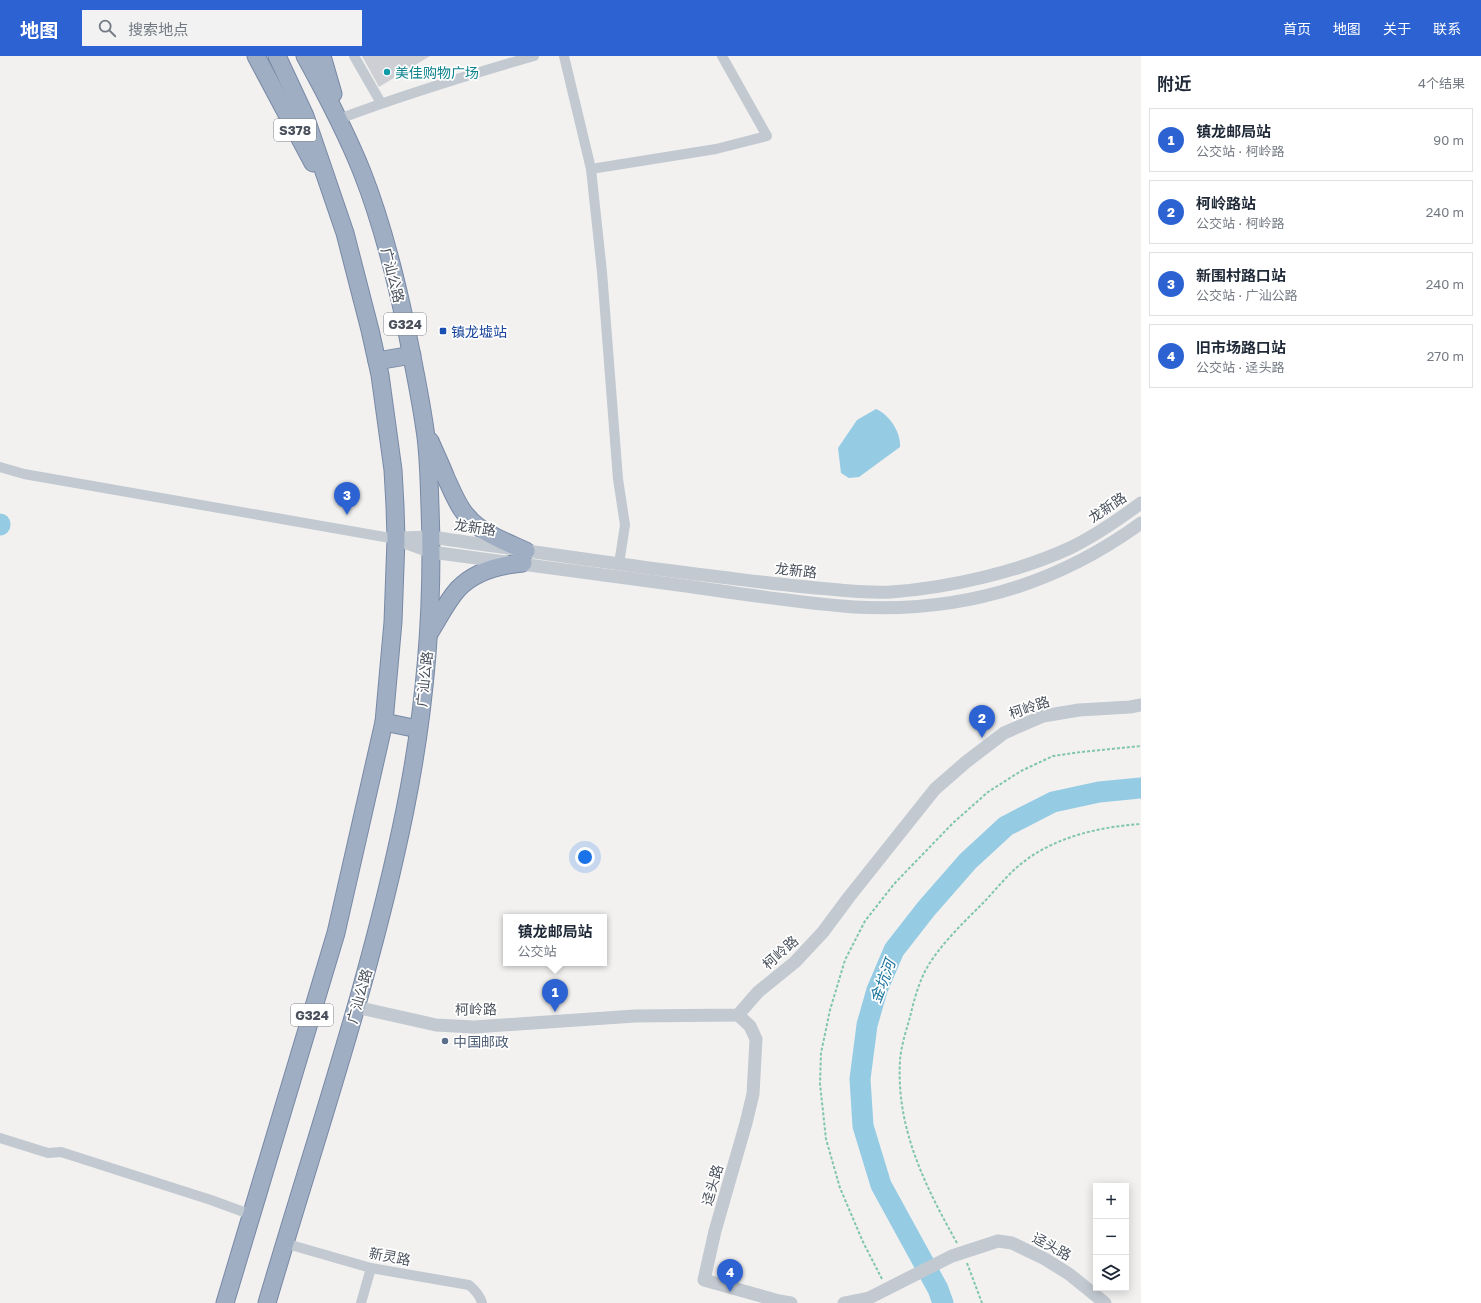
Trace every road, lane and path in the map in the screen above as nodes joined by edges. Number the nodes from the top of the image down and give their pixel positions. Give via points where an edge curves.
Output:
1 (256, 56) edge
2 (277, 56) edge
3 (305, 56) edge
4 (322, 56) edge
5 (354, 56) edge
6 (534, 56) edge
7 (564, 56) edge
8 (722, 56) edge
9 (381, 103) junction
10 (339, 119) junction
11 (591, 169) junction
12 (334, 204) junction
13 (412, 355) junction
14 (377, 361) junction
15 (426, 432) junction
16 (0, 467) edge
17 (1141, 503) edge
18 (1141, 523) edge
19 (396, 539) junction
20 (431, 544) junction
21 (525, 557) junction
22 (619, 564) junction
23 (428, 634) junction
24 (1141, 705) edge
25 (384, 722) junction
26 (418, 729) junction
27 (1141, 746) edge
28 (1141, 824) edge
29 (356, 1007) junction
30 (738, 1015) junction
31 (0, 1138) edge
32 (252, 1215) junction
33 (284, 1243) junction
34 (957, 1254) junction
35 (371, 1268) junction
36 (887, 1289) junction
37 (225, 1303) edge
38 (267, 1303) edge
39 (361, 1303) edge
40 (482, 1303) edge
41 (791, 1303) edge
42 (844, 1303) edge
43 (982, 1303) edge
44 (1105, 1303) edge

1 - 12 highway, S378
2 - 12 highway, G324 via 305,116
3 - 10 highway, 广汕公路 / G324
4 - 10 highway
5 - 9 street
6 - 9 street via 468,74
7 - 11 street
8 - 11 street via 767,136 716,149
9 - 10 street
10 - 13 highway, 广汕公路 / G324 via 363,173 380,223
11 - 22 street via 618,479 625,525
12 - 14 highway, G324 via 356,273
13 - 14 highway
13 - 15 highway, 广汕公路 / G324
14 - 19 highway, G324 via 393,470
15 - 20 highway, 广汕公路 / G324
15 - 21 highway via 460,508 479,527
16 - 19 street via 24,474
17 - 22 street, 龙新路 via 1096,534 1055,554 1006,571 918,589 890,592 854,591
18 - 21 street, 龙新路 via 1093,553 1017,588 978,598 916,607 824,604
19 - 20 street, 龙新路
19 - 25 highway, G324 via 393,622
20 - 21 street, 龙新路
20 - 23 highway, 广汕公路 / G324
21 - 22 street, 龙新路
21 - 23 highway via 493,568 459,588
23 - 26 highway, 广汕公路 / G324
24 - 30 street, 柯岭路 via 1043,716 1004,733 966,762 935,789 823,932 795,962 758,992
25 - 26 highway
25 - 32 highway, G324 via 336,933
26 - 29 highway, 广汕公路 / G324 via 402,823 377,933
27 - 36 path via 1053,756 1021,771 988,792 953,823 894,884 864,921 845,960 830,1010 821,1053 820,1084 826,1139 840,1188
28 - 34 path via 1093,830 1050,845 1032,856 1016,868 948,940 928,966 914,1000 906,1031 900,1060 901,1091 906,1128 916,1161 942,1215
29 - 30 street, 柯岭路 via 436,1025 474,1027 634,1016
29 - 33 highway, 广汕公路 / G324
30 - 41 street, 迳头路 via 750,1026 756,1039 753,1094 704,1280
31 - 32 street via 48,1154 61,1152
32 - 37 highway, G324
33 - 35 street, 新灵路
33 - 38 highway, 广汕公路 / G324
34 - 36 street, 迳头路
34 - 43 path
34 - 44 street, 迳头路 via 998,1241 1012,1244 1045,1259 1069,1274
35 - 39 street
35 - 40 street, 新灵路 via 469,1285 481,1297
36 - 42 street via 869,1298

